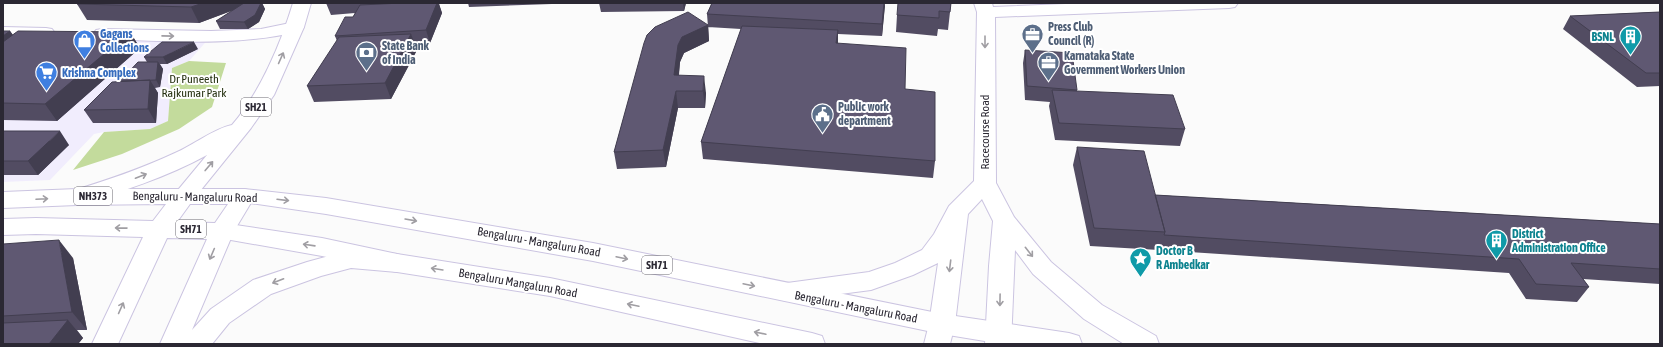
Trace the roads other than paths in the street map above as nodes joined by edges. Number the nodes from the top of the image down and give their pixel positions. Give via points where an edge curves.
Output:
1 (302, 3) edge
2 (1229, 3) edge
3 (984, 7) edge
4 (295, 26) junction
5 (3, 32) edge
6 (64, 33) edge
7 (87, 34) edge
8 (244, 124) junction
9 (985, 183) junction
10 (184, 196) junction
11 (244, 196) junction
12 (77, 197) junction
13 (3, 200) edge
14 (957, 212) junction
15 (1006, 221) junction
16 (3, 227) edge
17 (160, 228) junction
18 (222, 230) junction
19 (397, 263) junction
20 (784, 292) junction
21 (940, 334) edge
22 (998, 339) edge
23 (106, 344) edge
24 (173, 344) edge
25 (196, 344) edge
26 (812, 344) edge
27 (1069, 344) edge
28 (1146, 344) edge

1 - 4 main road, SH21
2 - 3 main road
3 -> 9 main road, Racecourse Road
7 -> 4 main road via 247,35
8 -> 4 main road, SH21 via 264,95
5 - 6 main road
10 -> 8 main road, SH21
12 -> 8 main road via 155,170 193,153
9 - 14 main road, Racecourse Road
9 - 15 main road
10 - 11 main road, Bengaluru - Mangaluru Road / SH71
10 - 12 main road, Bengaluru - Mangaluru Road / NH373
10 - 17 main road
11 - 18 main road
11 -> 20 main road, Bengaluru - Mangaluru Road / SH71 via 326,206 593,252
13 -> 12 main road, Bengaluru - Mangaluru Road / NH373
14 - 20 main road, Racecourse Road via 944,238 931,256 911,266 871,281
14 -> 21 main road
15 -> 22 main road
15 -> 28 main road via 1042,268 1093,312
17 -> 16 main road
17 - 18 main road, SH71
23 -> 17 main road
19 -> 18 main road, Bengaluru Mangaluru Road / SH71
18 -> 24 main road
19 -> 25 main road via 351,259 262,287 220,316
26 -> 19 main road, Bengaluru Mangaluru Road / SH71 via 550,287
20 - 21 main road, Bengaluru - Mangaluru Road / SH71
21 - 22 main road, Bengaluru - Mangaluru Road / SH71
22 - 27 main road, Bengaluru - Mangaluru Road / SH71

